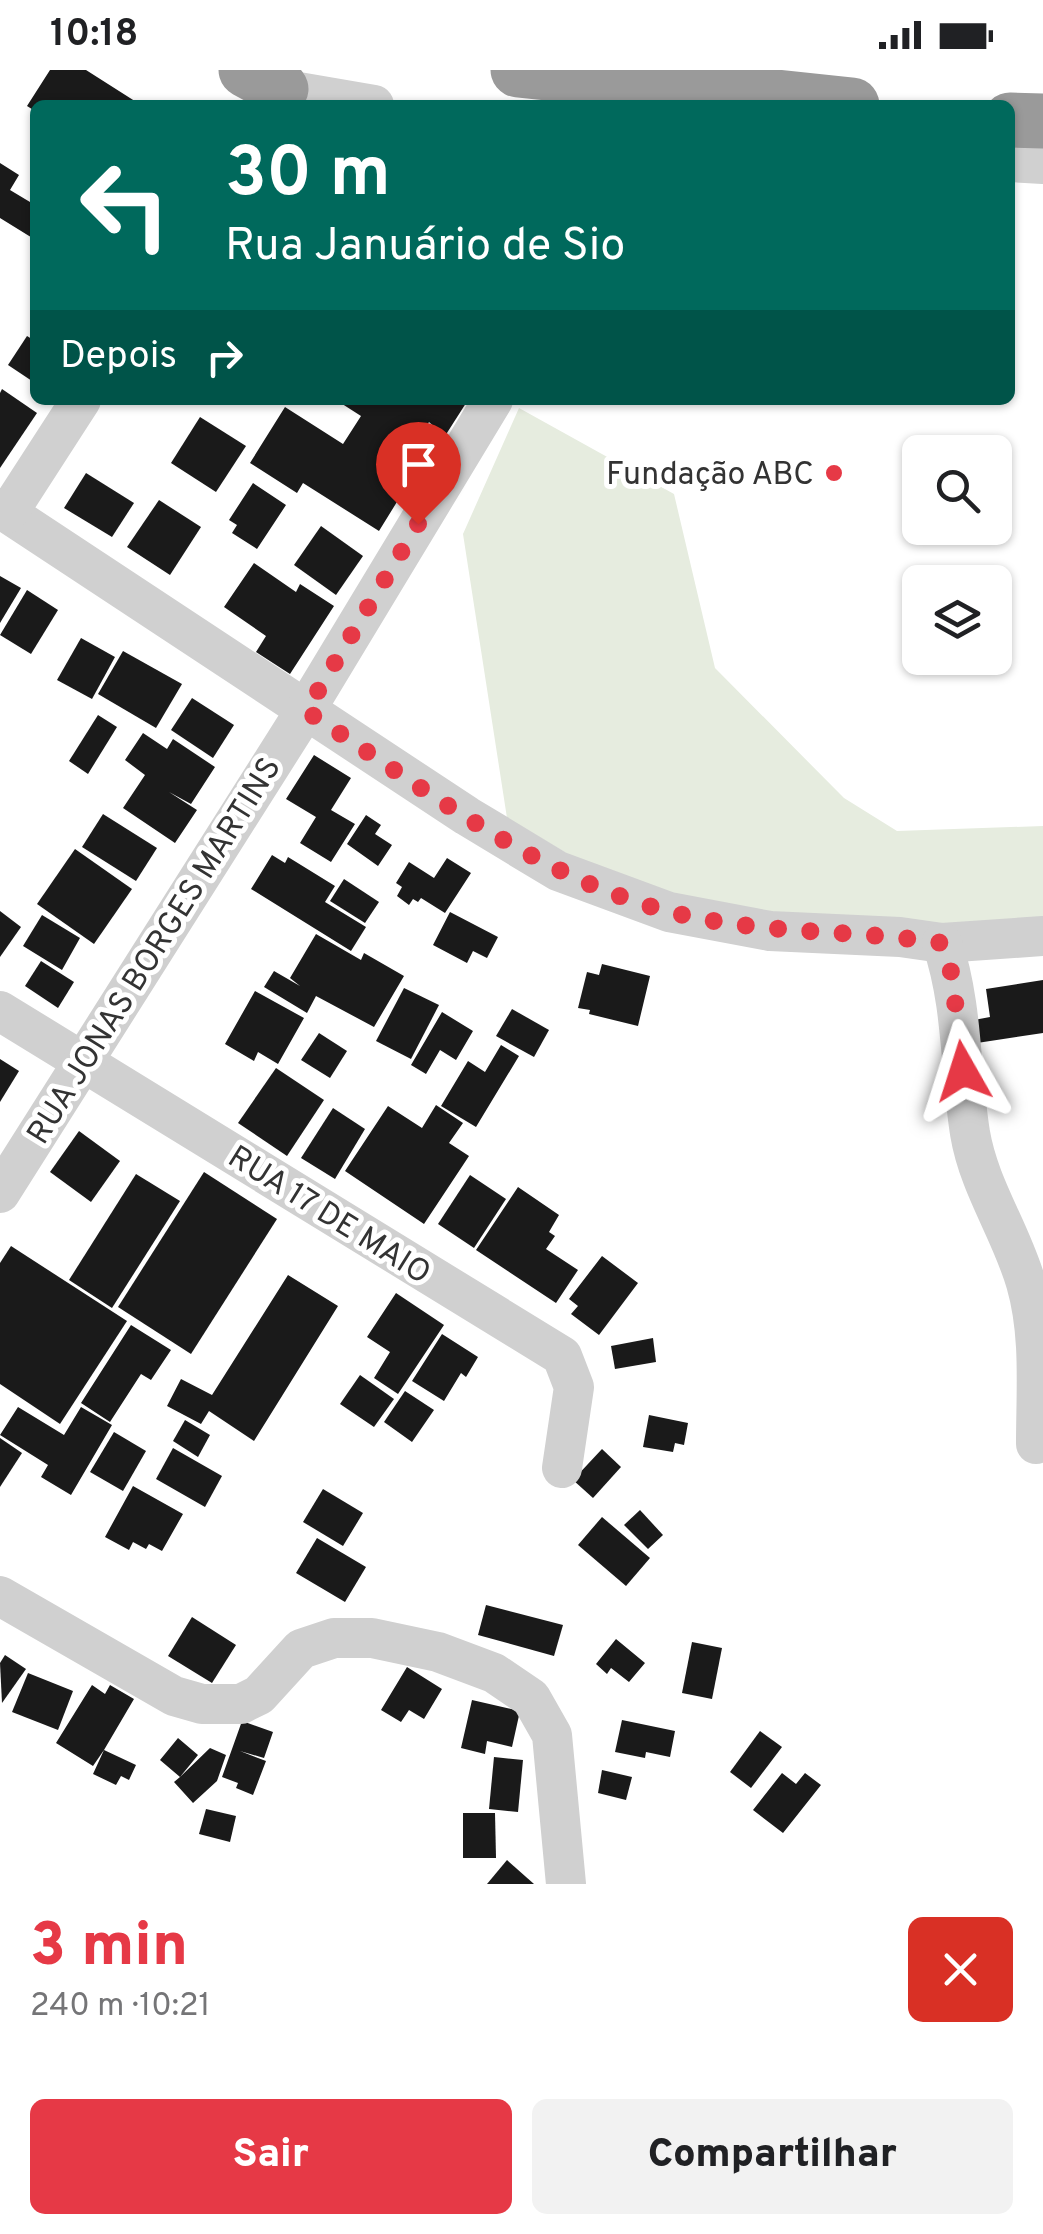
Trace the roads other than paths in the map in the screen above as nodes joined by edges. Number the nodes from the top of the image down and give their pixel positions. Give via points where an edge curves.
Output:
1 (518, 70) edge
2 (266, 88) edge
3 (342, 100) edge
4 (804, 100) edge
5 (1015, 120) edge
6 (1043, 121) edge
7 (1015, 162) edge
8 (1043, 164) edge
9 (78, 405) edge
10 (491, 405) edge
11 (4, 511) edge
12 (306, 711) junction
13 (1043, 936) edge
14 (942, 943) junction
15 (0, 1011) edge
16 (82, 1062) junction
17 (0, 1192) edge
18 (1036, 1444) dead end
19 (562, 1468) dead end
20 (0, 1596) edge
21 (566, 1884) edge

1 - 4 highway
2 - 3 street
5 - 6 highway
7 - 8 street
9 - 11 street
10 - 12 street, RUA JONAS BORGES MARTINS
11 - 12 street
12 - 14 street via 558,871 669,912 770,931
12 - 16 street, RUA JONAS BORGES MARTINS
13 - 14 street
14 - 18 street via 952,975 970,1135 1034,1316
15 - 16 street, RUA 17 DE MAIO
16 - 17 street, RUA JONAS BORGES MARTINS
16 - 19 street, RUA 17 DE MAIO via 562,1356 574,1386
20 - 21 street via 174,1696 202,1704 242,1704 301,1649 334,1638 372,1638 438,1652 494,1673 531,1698 552,1735

